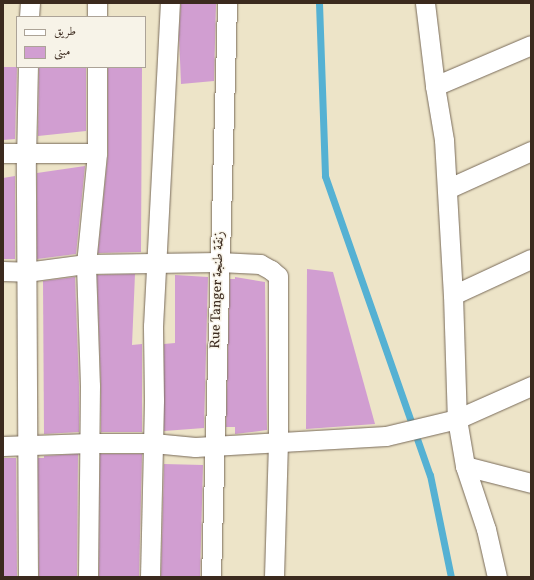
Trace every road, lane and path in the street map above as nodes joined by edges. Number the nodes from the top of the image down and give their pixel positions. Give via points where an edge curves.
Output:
1 (30, 3) edge
2 (97, 3) edge
3 (170, 3) edge
4 (227, 3) edge
5 (425, 3) edge
6 (29, 16) edge
7 (97, 16) edge
8 (531, 45) edge
9 (28, 68) edge
10 (97, 68) edge
11 (434, 86) junction
12 (531, 151) edge
13 (3, 153) edge
14 (26, 153) junction
15 (97, 153) junction
16 (447, 189) junction
17 (531, 259) edge
18 (219, 262) junction
19 (86, 264) junction
20 (156, 264) junction
21 (3, 271) edge
22 (26, 272) junction
23 (453, 295) junction
24 (531, 386) edge
25 (457, 419) junction
26 (278, 442) junction
27 (90, 443) junction
28 (153, 443) junction
29 (3, 446) edge
30 (26, 446) junction
31 (214, 446) junction
32 (465, 466) junction
33 (531, 483) edge
34 (28, 577) edge
35 (88, 577) edge
36 (150, 577) edge
37 (211, 577) edge
38 (274, 577) edge
39 (497, 577) edge

1 - 6 street
2 - 7 street
3 - 20 street
4 - 18 street, Rue Tanger زنقة طنجة
5 - 11 street
8 - 11 street
9 - 14 street
10 - 15 street
11 - 16 street via 444,140
12 - 16 street
13 - 14 street
14 - 15 street
14 - 22 street
15 - 19 street
16 - 23 street
17 - 23 street
18 - 20 street
18 - 26 street via 260,264 278,276
18 - 31 street, Rue Tanger زنقة طنجة
19 - 20 street
19 - 22 street
19 - 27 street
20 - 28 street
21 - 22 street
22 - 30 street
23 - 25 street
24 - 25 street
25 - 26 street via 386,436
25 - 32 street
26 - 31 street
26 - 38 street
27 - 28 street
27 - 30 street
27 - 35 street
28 - 31 street
28 - 36 street
29 - 30 street
30 - 34 street
31 - 37 street, Rue Tanger زنقة طنجة
32 - 33 street
32 - 39 street via 486,530

